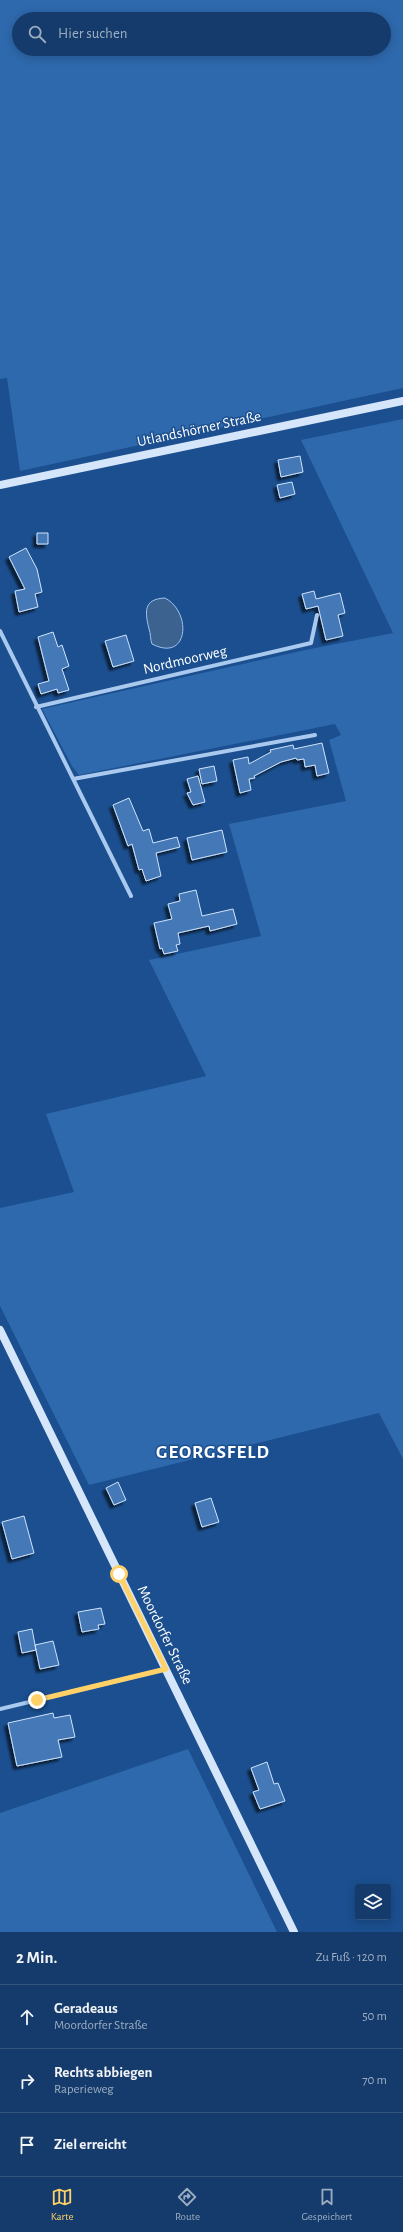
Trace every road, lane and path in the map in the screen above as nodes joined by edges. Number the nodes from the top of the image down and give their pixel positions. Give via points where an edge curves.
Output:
1 (403, 401) edge
2 (0, 485) edge
3 (317, 615) dead end
4 (0, 632) edge
5 (36, 707) junction
6 (315, 735) dead end
7 (73, 779) junction
8 (131, 896) dead end
9 (0, 1330) edge
10 (166, 1669) junction
11 (0, 1709) edge
12 (294, 1932) edge

1 - 2 street, Utlandshörner Straße
3 - 5 street, Nordmoorweg via 311,643
4 - 5 street
5 - 7 street
6 - 7 street
7 - 8 street
9 - 10 street, Moordorfer Straße
10 - 11 street
10 - 12 street, Moordorfer Straße

